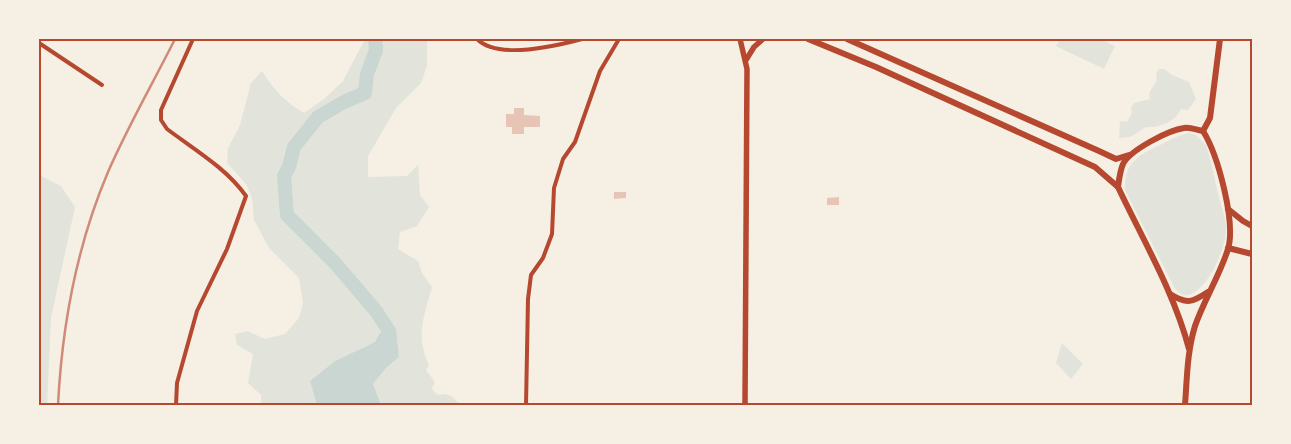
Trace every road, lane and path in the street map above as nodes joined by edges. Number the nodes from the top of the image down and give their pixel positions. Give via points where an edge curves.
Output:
1 (193, 39) edge
2 (477, 39) edge
3 (582, 39) edge
4 (619, 39) edge
5 (740, 39) edge
6 (763, 39) edge
7 (808, 39) edge
8 (847, 39) edge
9 (1220, 39) edge
10 (39, 43) edge
11 (746, 60) junction
12 (102, 85) dead end
13 (1203, 132) junction
14 (1129, 155) junction
15 (1118, 187) junction
16 (1228, 209) junction
17 (1252, 226) edge
18 (1228, 248) junction
19 (1252, 254) edge
20 (1209, 291) junction
21 (1170, 294) junction
22 (1189, 349) junction
23 (176, 405) edge
24 (526, 405) edge
25 (746, 405) edge
26 (1185, 405) edge

1 - 23 street via 161,110 161,120 167,129 225,172 246,196 227,249 197,311 177,383
2 - 3 street via 494,48 529,51
4 - 24 street via 600,71 575,142 563,159 554,188 552,234 532,275 528,299
5 - 11 main road
6 - 11 main road
7 - 15 main road via 1095,167
8 - 14 main road via 1098,151 1116,158
9 - 13 main road via 1210,118
10 - 12 street
11 - 25 main road
13 - 14 main road via 1178,129
13 - 16 main road via 1210,142
14 - 15 main road via 1119,175
15 - 21 main road
16 - 17 main road
16 - 18 main road
18 - 19 main road
18 - 20 main road
20 - 21 main road via 1188,302
20 - 22 main road
21 - 22 main road
22 - 26 main road

